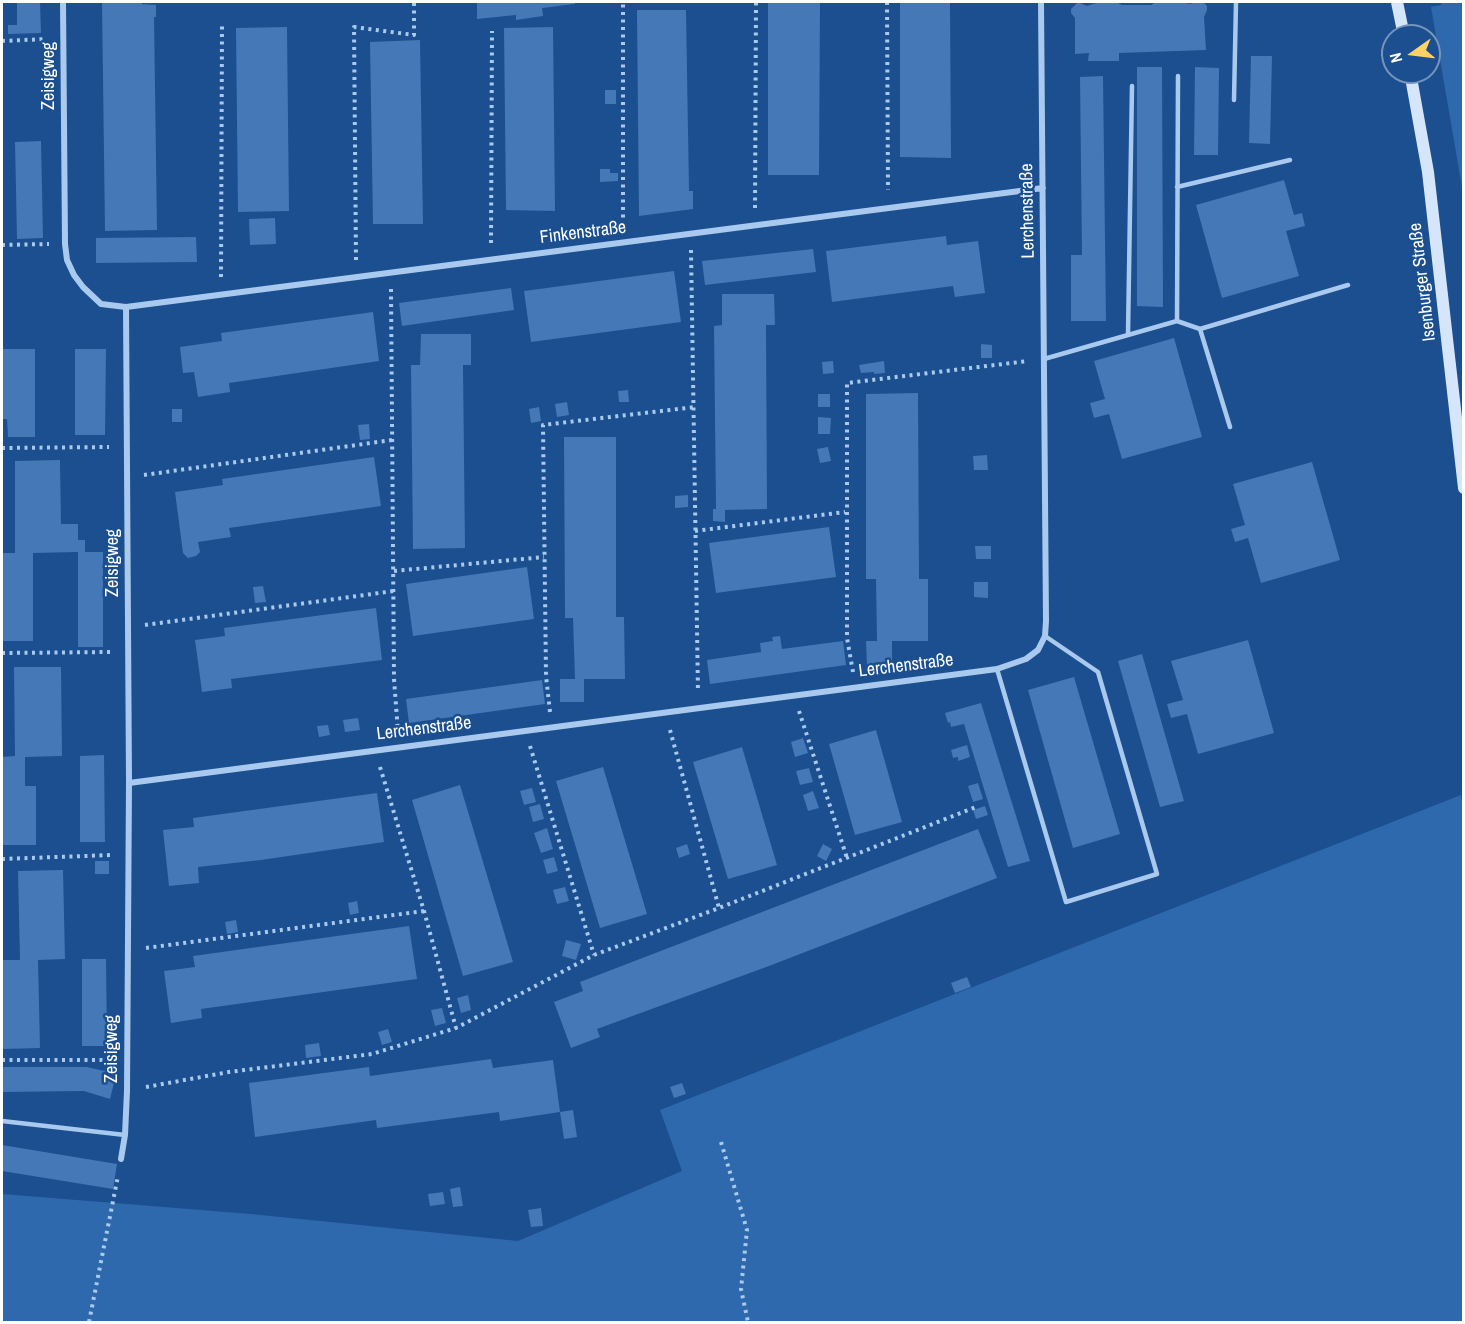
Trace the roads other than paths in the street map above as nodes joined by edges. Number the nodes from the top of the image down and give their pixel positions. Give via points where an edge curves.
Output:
1 (63, 2) edge
2 (1041, 2) edge
3 (1236, 2) edge
4 (1397, 2) edge
5 (1402, 24) edge
6 (1178, 76) dead end
7 (1412, 84) edge
8 (1132, 86) dead end
9 (1234, 100) dead end
10 (1290, 160) dead end
11 (1177, 187) junction
12 (1043, 188) junction
13 (1348, 285) dead end
14 (126, 307) junction
15 (1177, 321) junction
16 (1200, 329) junction
17 (1128, 334) junction
18 (1044, 359) junction
19 (1230, 427) dead end
20 (1464, 488) edge
21 (1045, 636) junction
22 (997, 669) junction
23 (129, 783) junction
24 (2, 1121) edge
25 (125, 1136) junction
26 (121, 1160) road end

1 - 14 street, Zeisigweg via 67,260 74,275 101,304
2 - 12 street, Lerchenstraße
3 - 9 lane
4 - 5 main road
6 - 11 lane
7 - 20 main road, Isenburger Straße via 1428,172
8 - 17 lane
10 - 11 lane
11 - 15 lane
12 - 14 street, Finkenstraße
12 - 18 street, Lerchenstraße
13 - 16 lane
14 - 23 street, Zeisigweg
15 - 16 lane
15 - 17 lane
16 - 19 lane
17 - 18 lane
18 - 21 street, Lerchenstraße
21 - 22 street, Lerchenstraße via 1038,650 1026,659
21 - 22 lane via 1098,672 1157,874 1066,902
22 - 23 street, Lerchenstraße
23 - 25 street, Zeisigweg
24 - 25 lane
25 - 26 street, Zeisigweg

